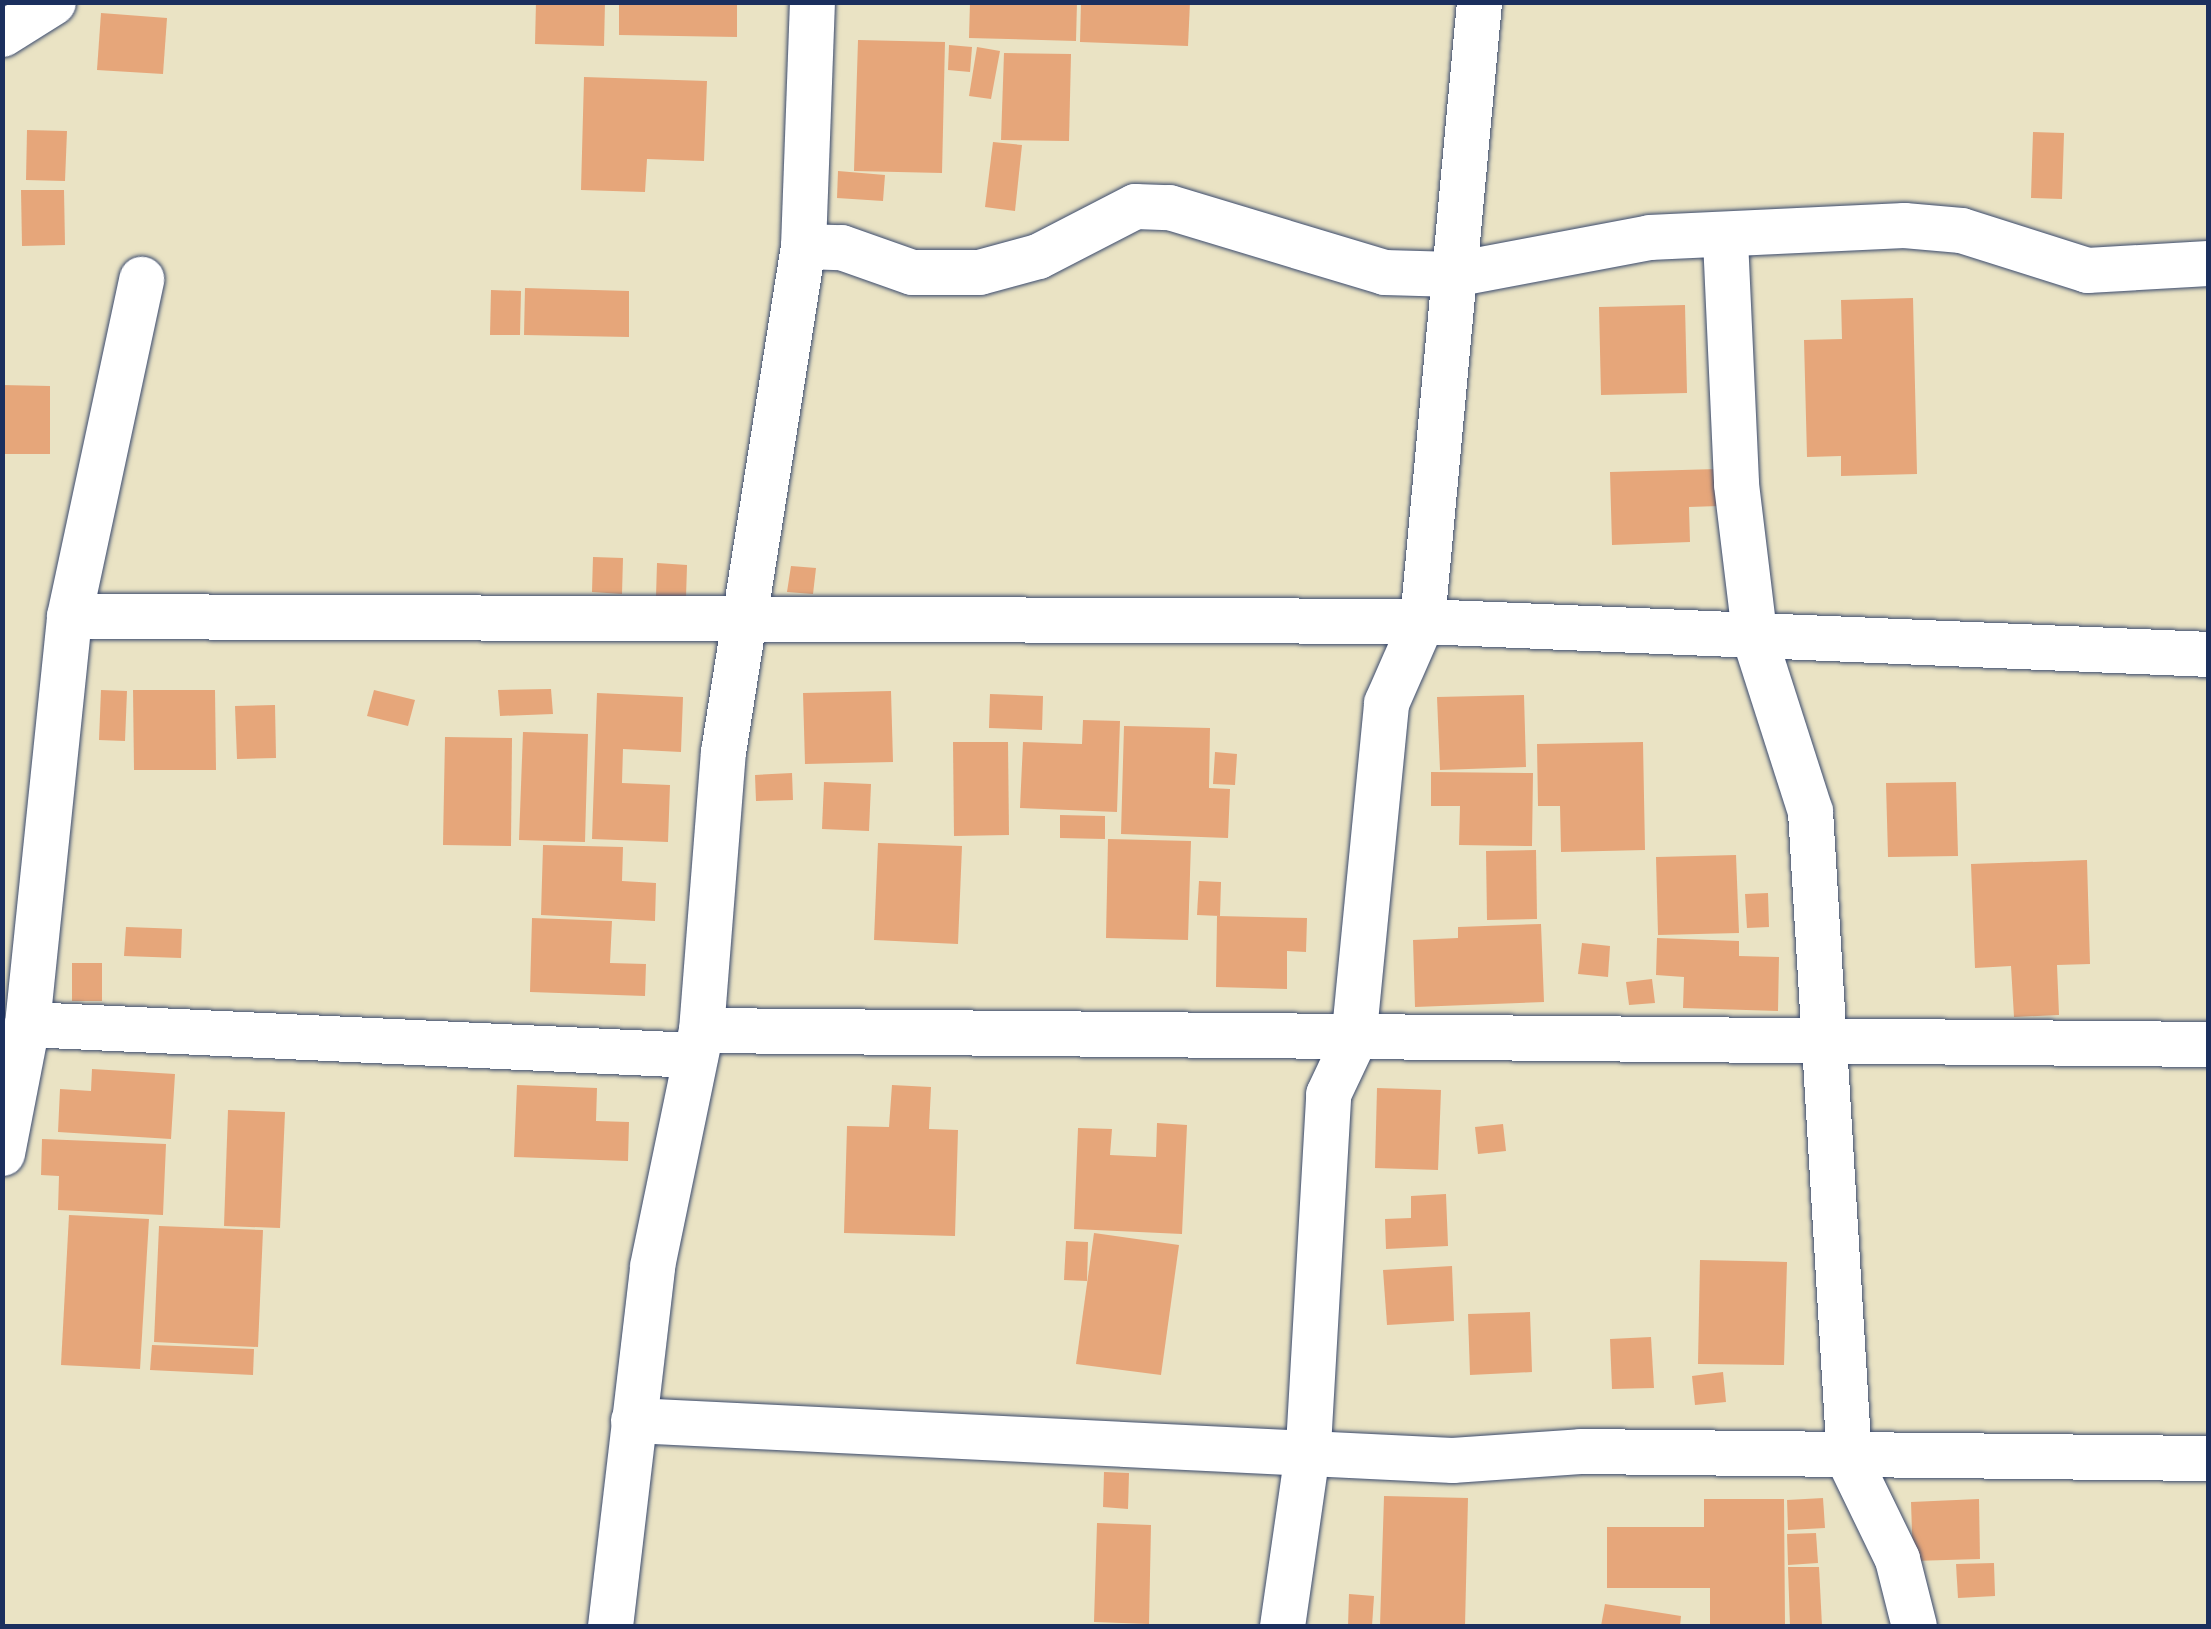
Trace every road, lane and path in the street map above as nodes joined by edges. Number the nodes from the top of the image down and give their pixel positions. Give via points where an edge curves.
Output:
1 (52, 2) edge
2 (812, 2) edge
3 (1478, 2) edge
4 (2, 34) edge
5 (1725, 239) junction
6 (803, 246) junction
7 (2208, 263) edge
8 (1454, 274) junction
9 (141, 279) dead end
10 (69, 616) junction
11 (748, 621) junction
12 (1422, 621) junction
13 (1755, 640) junction
14 (2208, 654) edge
15 (27, 1024) junction
16 (1353, 1041) junction
17 (1827, 1041) junction
18 (698, 1043) junction
19 (2208, 1044) edge
20 (2, 1153) edge
21 (634, 1420) junction
22 (1308, 1446) junction
23 (2208, 1458) edge
24 (1848, 1460) junction
25 (610, 1626) edge
26 (1282, 1626) edge
27 (1914, 1626) edge

1 - 4 street
2 - 6 street
3 - 8 street
5 - 7 street via 1904,225 1961,230 2087,270
5 - 8 street via 1630,239
5 - 13 street via 1736,484
6 - 8 street via 841,247 866,262 942,276 1038,256 1135,206 1169,207 1328,260
6 - 11 street
8 - 12 street
9 - 10 street
10 - 11 street
10 - 15 street
11 - 12 street
11 - 18 street via 722,752
12 - 13 street
12 - 16 street via 1386,703
13 - 14 street
13 - 17 street via 1810,811
15 - 18 street
15 - 20 street
16 - 17 street
16 - 18 street
16 - 22 street via 1328,1094 1318,1181
17 - 19 street
17 - 24 street
18 - 21 street via 652,1266
21 - 22 street
21 - 25 street
22 - 24 street via 1452,1460 1580,1451
22 - 26 street
23 - 24 street
24 - 27 street via 1897,1559

